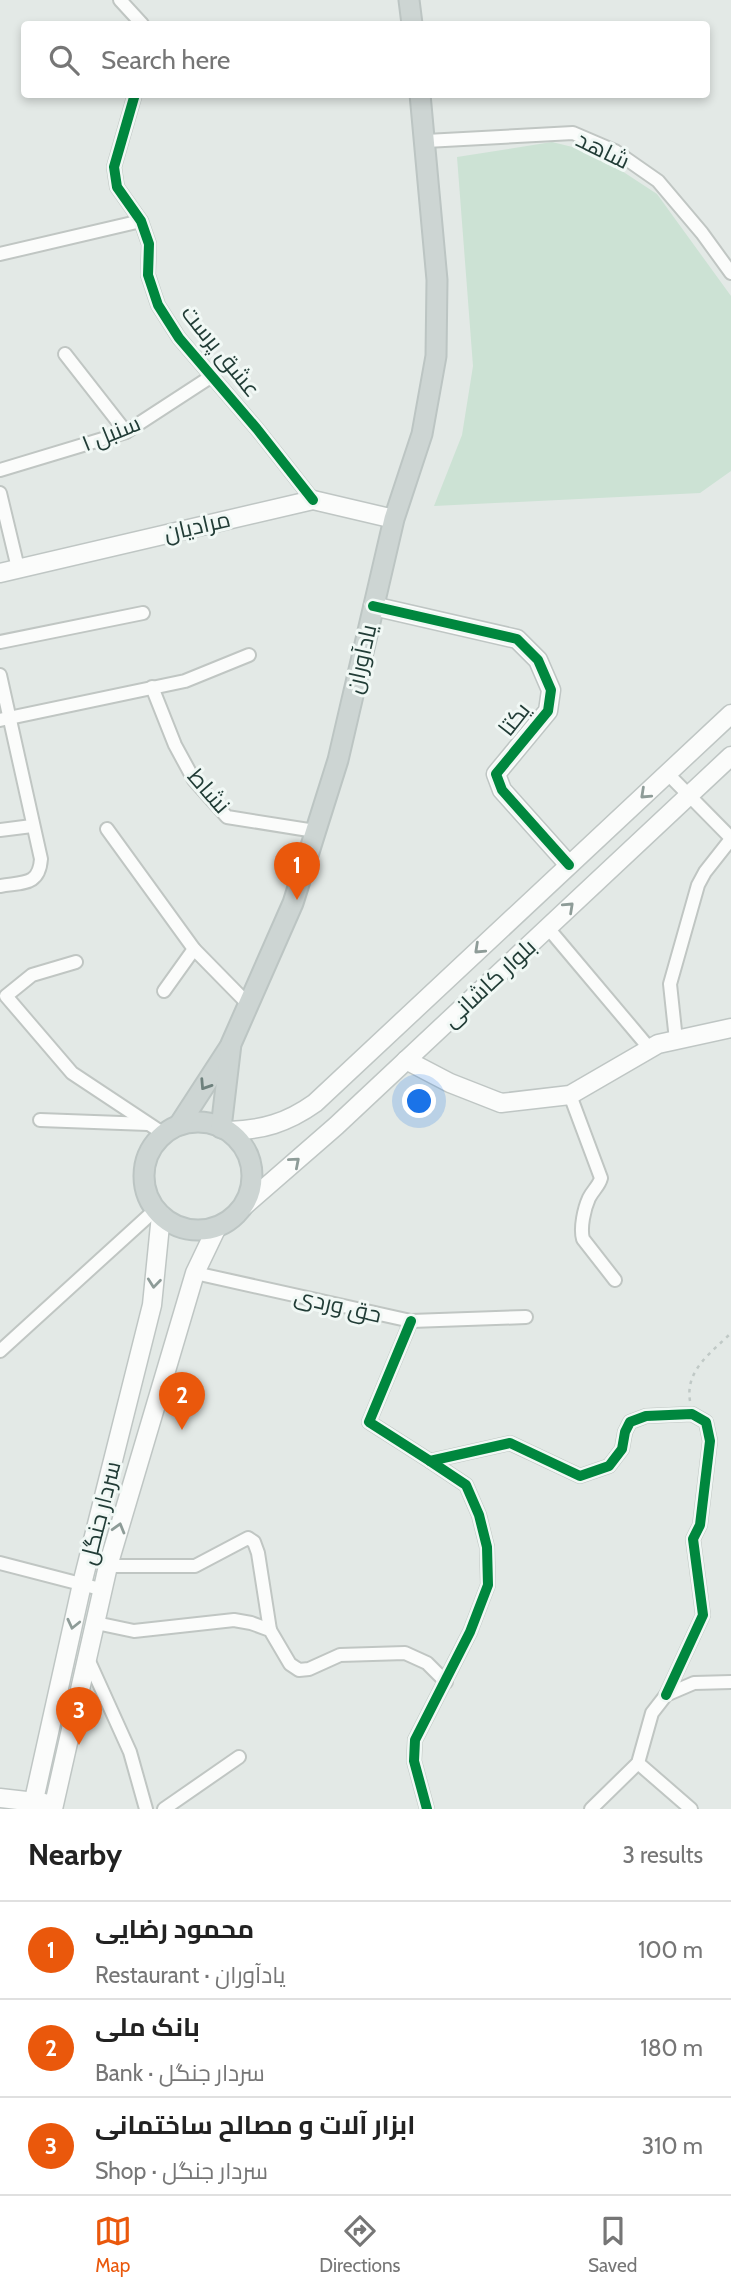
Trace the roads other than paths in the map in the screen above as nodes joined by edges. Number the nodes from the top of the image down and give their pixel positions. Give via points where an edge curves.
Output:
1 (120, 0) edge
2 (409, 0) edge
3 (139, 21) edge
4 (412, 21) edge
5 (130, 98) edge
6 (421, 98) edge
7 (426, 141) junction
8 (141, 221) junction
9 (0, 254) edge
10 (731, 273) edge
11 (65, 354) dead end
12 (212, 376) junction
13 (126, 432) junction
14 (0, 470) edge
15 (0, 493) edge
16 (313, 500) junction
17 (394, 519) junction
18 (18, 568) junction
19 (0, 573) edge
20 (373, 606) junction
21 (143, 613) dead end
22 (0, 642) edge
23 (248, 655) dead end
24 (0, 676) edge
25 (152, 687) junction
26 (731, 714) edge
27 (5, 719) edge
28 (731, 756) edge
29 (667, 773) junction
30 (689, 796) junction
31 (32, 826) junction
32 (0, 830) edge
33 (107, 830) dead end
34 (315, 831) junction
35 (731, 838) edge
36 (569, 865) junction
37 (0, 886) edge
38 (548, 928) junction
39 (194, 949) junction
40 (76, 962) dead end
41 (164, 991) dead end
42 (248, 1004) junction
43 (731, 1028) edge
44 (676, 1040) junction
45 (231, 1044) junction
46 (650, 1049) junction
47 (406, 1060) junction
48 (570, 1095) junction
49 (40, 1120) dead end
50 (165, 1128) junction
51 (225, 1129) junction
52 (243, 1207) junction
53 (158, 1213) junction
54 (216, 1227) junction
55 (195, 1273) junction
56 (615, 1280) dead end
57 (526, 1317) dead end
58 (411, 1321) junction
59 (0, 1351) edge
60 (430, 1461) junction
61 (0, 1563) edge
62 (108, 1566) junction
63 (82, 1584) junction
64 (104, 1590) junction
65 (96, 1623) junction
66 (270, 1630) junction
67 (88, 1660) junction
68 (446, 1682) junction
69 (731, 1682) edge
70 (666, 1695) junction
71 (239, 1757) dead end
72 (638, 1763) junction
73 (0, 1798) edge
74 (32, 1805) edge
75 (53, 1807) edge
76 (146, 1809) edge
77 (164, 1809) edge
78 (426, 1809) edge
79 (591, 1809) edge
80 (691, 1809) edge

1 - 3 street
2 - 4 main road
5 - 8 street, عشق پرست via 114,167 117,187
6 - 7 main road, یادآوران
7 - 10 street, شاهد via 573,133 615,151 657,181
7 - 17 main road, یادآوران via 437,280 436,356 422,434
8 - 9 street
8 - 12 street, عشق پرست via 149,244 148,275 159,305 179,338
11 - 13 street
12 - 13 street, سنبل ۱
12 - 16 street, عشق پرست
13 - 14 street, سنبل ۱
15 - 18 street
16 - 17 main road, مرادیان
16 - 18 main road, مرادیان
17 - 20 main road, یادآوران
18 - 19 main road, مرادیان
20 - 34 main road, یادآوران via 338,760
20 - 36 main road, یکتا via 517,639 538,660 551,690 548,711 496,774 502,790
21 - 22 street
23 - 25 street via 185,681
24 - 27 street
25 - 27 street
25 - 34 street, نشاط via 194,780 227,817
26 - 29 main road, بلوار کاشانی
27 - 31 street
28 - 30 main road, بلوار کاشانی
29 - 30 street
29 -> 36 main road, بلوار کاشانی
30 - 35 street
38 -> 30 main road, بلوار کاشانی
31 - 32 street
31 - 37 street via 40,872 33,880
33 - 39 street
34 - 42 main road, یادآوران via 293,903
35 - 44 street via 698,885 670,984
36 -> 51 main road, بلوار کاشانی via 315,1103 274,1126
38 - 46 street
38 - 47 main road, بلوار کاشانی
39 - 41 street
39 - 42 street
40 - 50 street via 32,975 6,996 72,1073
42 - 45 main road, یادآوران
43 - 44 main road
44 - 46 main road
45 -> 50 main road
45 - 51 main road, یادآوران
46 - 48 main road
47 - 48 main road via 501,1103
52 -> 47 main road, بلوار کاشانی
48 - 56 street via 601,1178 589,1199 581,1232
49 - 50 street
50 - 51 main road via 196,1122
50 - 53 main road via 146,1162 144,1178 147,1195
51 - 52 main road via 241,1143 253,1174
52 - 54 main road
53 - 54 main road via 183,1229
53 - 59 street
53 -> 63 main road, سردار جنگل via 152,1306
54 - 55 main road, سردار جنگل
55 - 58 street, حق وردی
62 -> 55 main road, سردار جنگل
57 - 58 street, حق وردی
58 - 60 street via 369,1422
60 - 68 street via 466,1485 480,1515 486,1547 488,1585
60 - 70 street via 510,1443 580,1476 609,1465 622,1449 630,1422 646,1416 692,1414 706,1422 710,1441 700,1525 693,1539 703,1615
61 - 63 street
62 - 64 main road, سردار جنگل
62 - 66 street via 195,1566 248,1538 258,1553
63 - 64 street
63 -> 74 main road, سردار جنگل
64 - 65 main road, سردار جنگل
65 - 66 street via 134,1631 234,1620
65 - 67 main road, سردار جنگل
66 - 68 street via 290,1664 299,1670 340,1655 405,1653 427,1663
67 - 75 main road, سردار جنگل
67 - 76 street via 130,1752
68 - 78 street via 415,1740 414,1761
69 - 70 street via 694,1683
70 - 72 street via 652,1713
71 - 77 street
72 - 79 street
72 - 80 street
73 - 74 main road
74 - 75 main road

